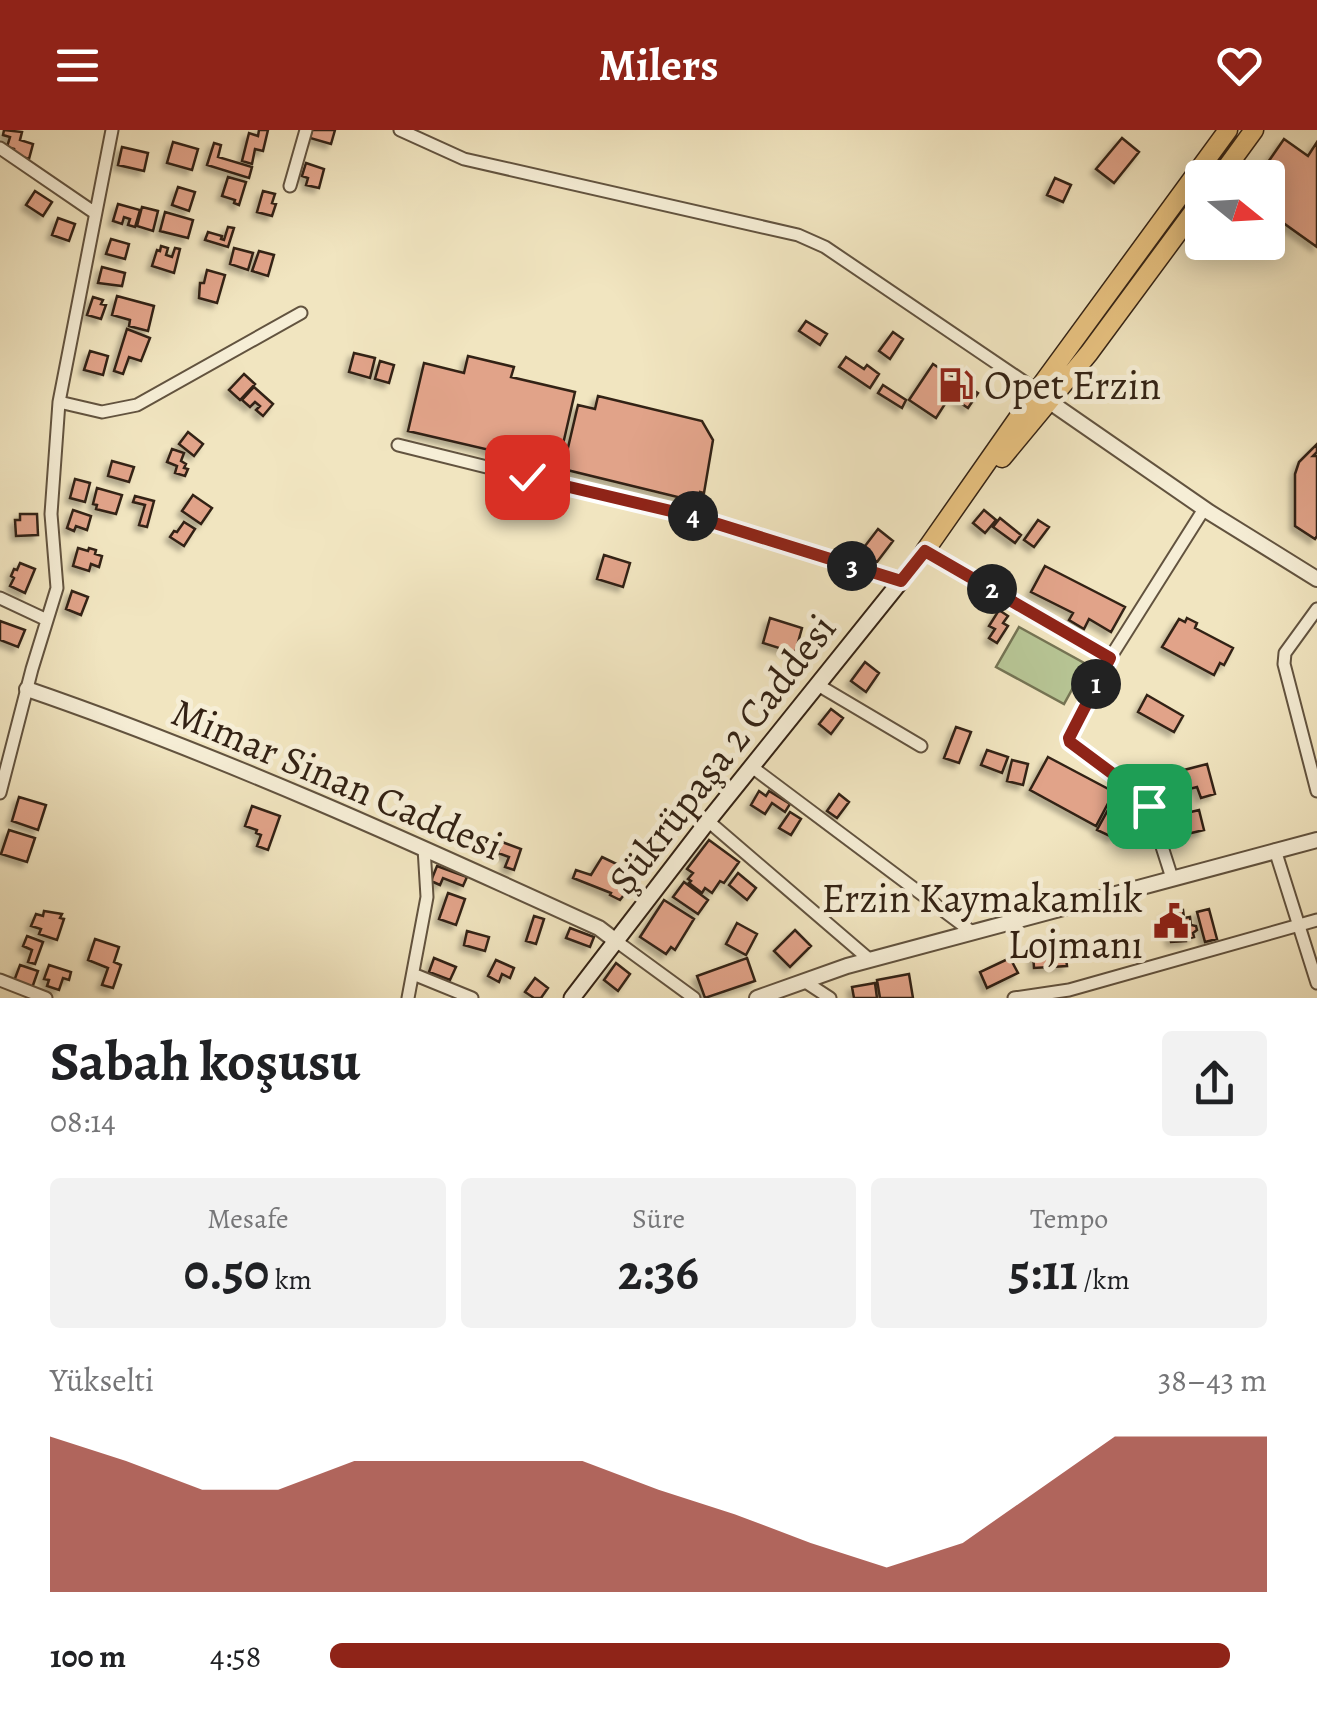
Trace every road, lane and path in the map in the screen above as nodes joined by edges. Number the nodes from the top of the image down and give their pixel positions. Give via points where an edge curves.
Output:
1 (112, 130) edge
2 (306, 130) edge
3 (400, 130) edge
4 (1228, 130) edge
5 (1254, 130) edge
6 (0, 148) edge
7 (1232, 160) edge
8 (290, 186) dead end
9 (96, 213) junction
10 (1185, 221) edge
11 (301, 313) dead end
12 (1043, 396) junction
13 (59, 402) junction
14 (398, 445) dead end
15 (1204, 509) junction
16 (925, 551) junction
17 (1317, 578) edge
18 (901, 581) junction
19 (0, 598) edge
20 (1317, 609) edge
21 (48, 620) junction
22 (1110, 658) junction
23 (818, 685) junction
24 (27, 689) junction
25 (921, 746) dead end
26 (752, 767) junction
27 (1317, 790) edge
28 (0, 792) edge
29 (708, 821) junction
30 (1317, 840) edge
31 (424, 848) junction
32 (1275, 850) junction
33 (1172, 878) junction
34 (1317, 920) edge
35 (1300, 926) junction
36 (972, 932) junction
37 (616, 942) junction
38 (870, 960) junction
39 (413, 974) junction
40 (0, 980) edge
41 (804, 981) junction
42 (1317, 983) edge
43 (1074, 994) edge
44 (46, 998) edge
45 (408, 998) edge
46 (472, 998) edge
47 (572, 998) edge
48 (694, 998) edge
49 (757, 998) edge
50 (830, 998) edge
51 (1014, 998) edge

1 - 9 street
2 - 8 street
3 - 12 street via 464,159 798,235
4 - 12 main road
5 - 7 main road
6 - 9 street
9 - 13 street
10 - 12 main road
11 - 13 street via 137,405 102,412
12 - 15 street
12 - 16 main road
13 - 21 street via 51,514 58,588
14 - 18 street via 692,516
15 - 17 street
15 - 22 street
16 - 18 main road, Şükrüpaşa 2 Caddesi
16 - 22 street
18 - 23 main road, Şükrüpaşa 2 Caddesi
19 - 21 street
20 - 27 street via 1284,664
21 - 24 street
22 - 33 street via 1070,742 1149,806
23 - 25 street
23 - 26 main road, Şükrüpaşa 2 Caddesi
24 - 28 street
24 - 31 street, Mimar Sinan Caddesi
26 - 29 main road, Şükrüpaşa 2 Caddesi
26 - 36 street
29 - 37 main road, Şükrüpaşa 2 Caddesi
29 - 38 street
30 - 32 street
31 - 37 street, Mimar Sinan Caddesi via 599,928
31 - 39 street via 427,898
32 - 33 street
32 - 35 street
33 - 36 street
34 - 35 street
35 - 42 street
35 - 43 street
36 - 38 street
37 - 47 main road, Şükrüpaşa 2 Caddesi
37 - 48 street
38 - 41 street
39 - 45 street
39 - 46 street
40 - 44 street
41 - 49 street
41 - 50 street
43 - 51 street

